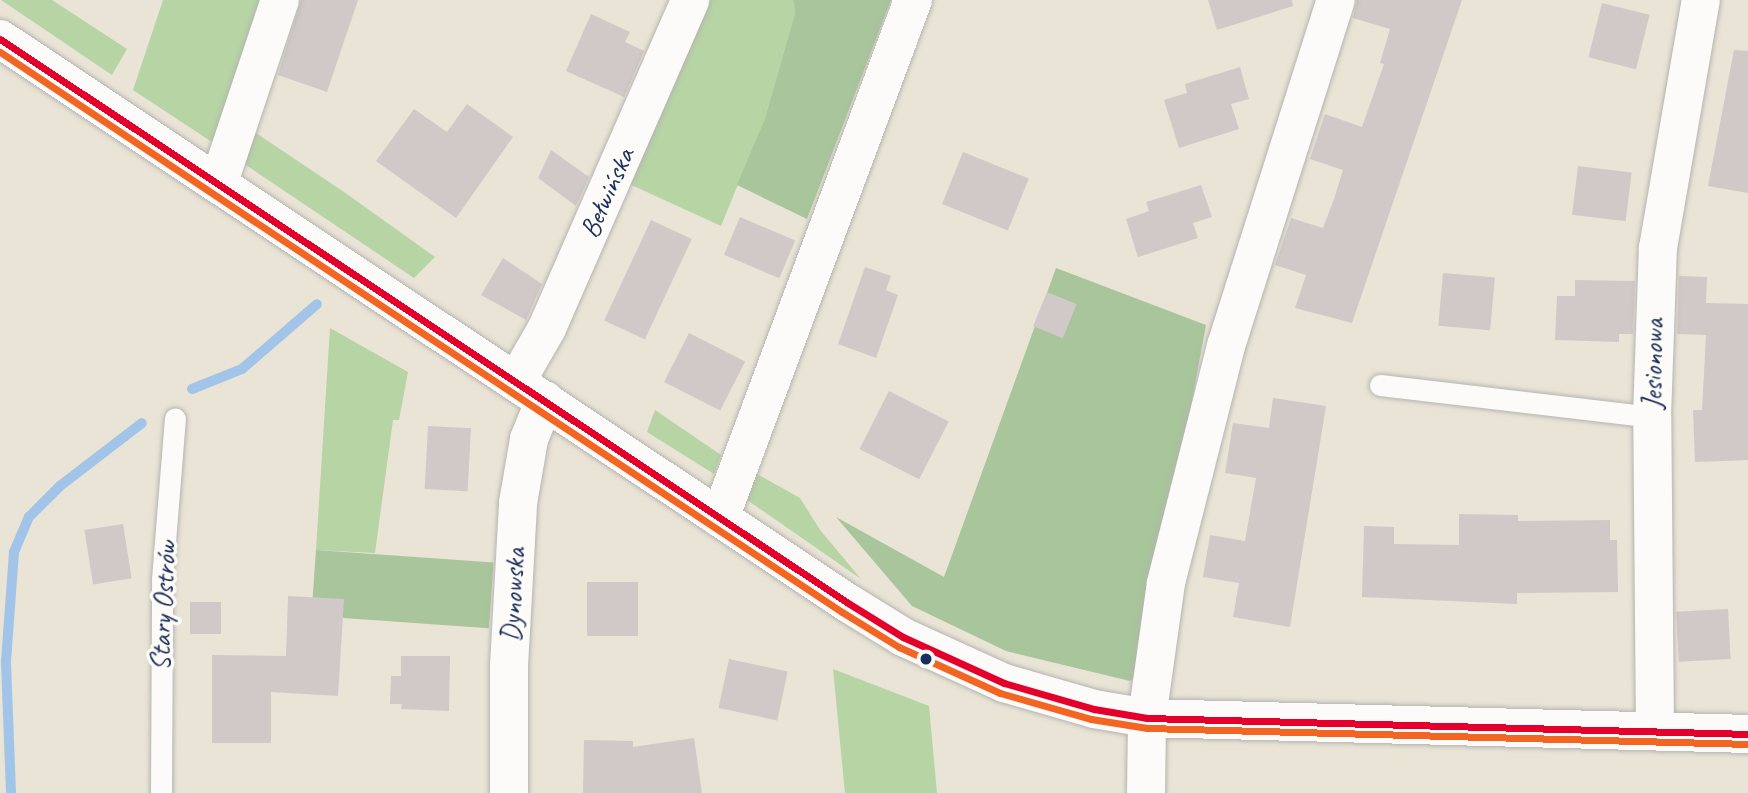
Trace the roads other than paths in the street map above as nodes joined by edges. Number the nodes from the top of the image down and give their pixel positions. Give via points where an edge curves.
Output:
1 (280, 0) edge
2 (690, 0) edge
3 (913, 0) edge
4 (1336, 0) edge
5 (1701, 0) edge
6 (0, 38) edge
7 (219, 182) junction
8 (1380, 385) dead end
9 (530, 391) junction
10 (1652, 417) junction
11 (175, 419) dead end
12 (720, 518) junction
13 (1147, 718) junction
14 (1655, 731) junction
15 (1748, 734) edge
16 (161, 793) edge
17 (509, 793) edge
18 (1146, 793) edge

1 - 7 street
2 - 9 street, Bełwińska via 547,328
3 - 12 street
4 - 13 street via 1226,346 1166,583
5 - 10 street, Jesionowa via 1657,248
6 - 7 street
7 - 9 street
8 - 10 lane
9 - 12 street
9 - 17 street, Dynowska via 509,666
10 - 14 street, Jesionowa
11 - 16 lane, Stary Ostrów via 162,579
12 - 13 street via 883,625 950,661 1094,709
13 - 14 street
13 - 18 street
14 - 15 street

